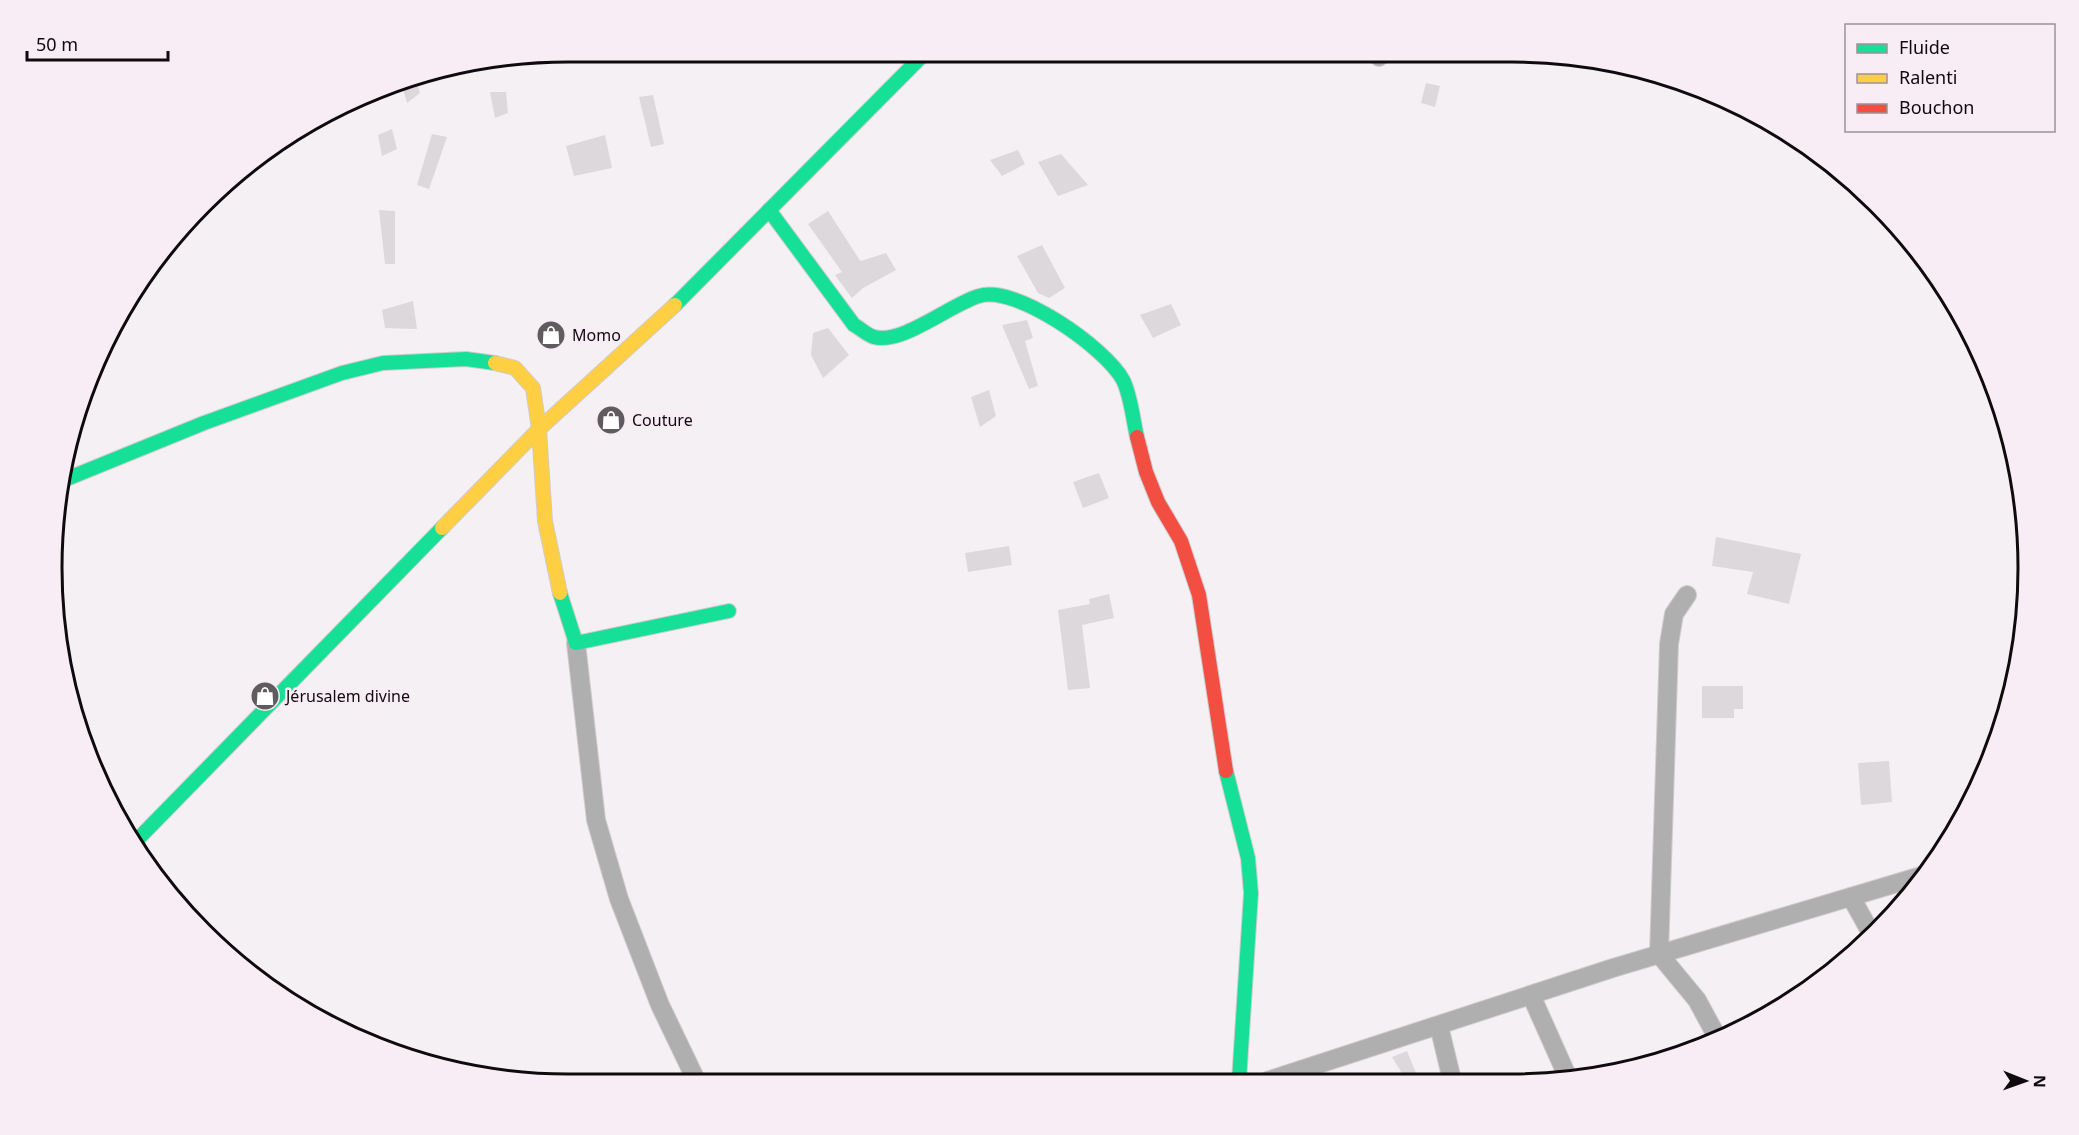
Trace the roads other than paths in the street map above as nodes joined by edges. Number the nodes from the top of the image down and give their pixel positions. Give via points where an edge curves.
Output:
1 (916, 62) edge
2 (769, 210) junction
3 (539, 429) junction
4 (70, 478) edge
5 (1687, 596) dead end
6 (729, 611) dead end
7 (576, 644) junction
8 (140, 837) edge
9 (1910, 879) edge
10 (1851, 897) junction
11 (1868, 926) edge
12 (1659, 954) junction
13 (1531, 995) junction
14 (1439, 1026) junction
15 (1714, 1031) edge
16 (1565, 1070) edge
17 (693, 1074) edge
18 (1239, 1074) edge
19 (1289, 1074) edge
20 (1451, 1074) edge

1 - 2 street
2 - 3 street via 686,295
2 - 18 street via 854,325 874,337 895,336 980,295 1005,295 1041,310 1102,355 1123,380 1146,472 1180,541 1200,595 1228,787 1248,858 1251,893
3 - 4 street via 533,388 515,368 466,359 383,363 342,373 204,423
3 - 7 street via 545,521 562,604
3 - 8 street
5 - 12 street via 1674,614 1669,644
6 - 7 street
7 - 17 street via 596,820 619,899 660,1005
9 - 10 street
10 - 11 street
10 - 12 street
12 - 13 street
12 - 15 street via 1697,1000
13 - 14 street
13 - 16 street
14 - 19 street
14 - 20 street

